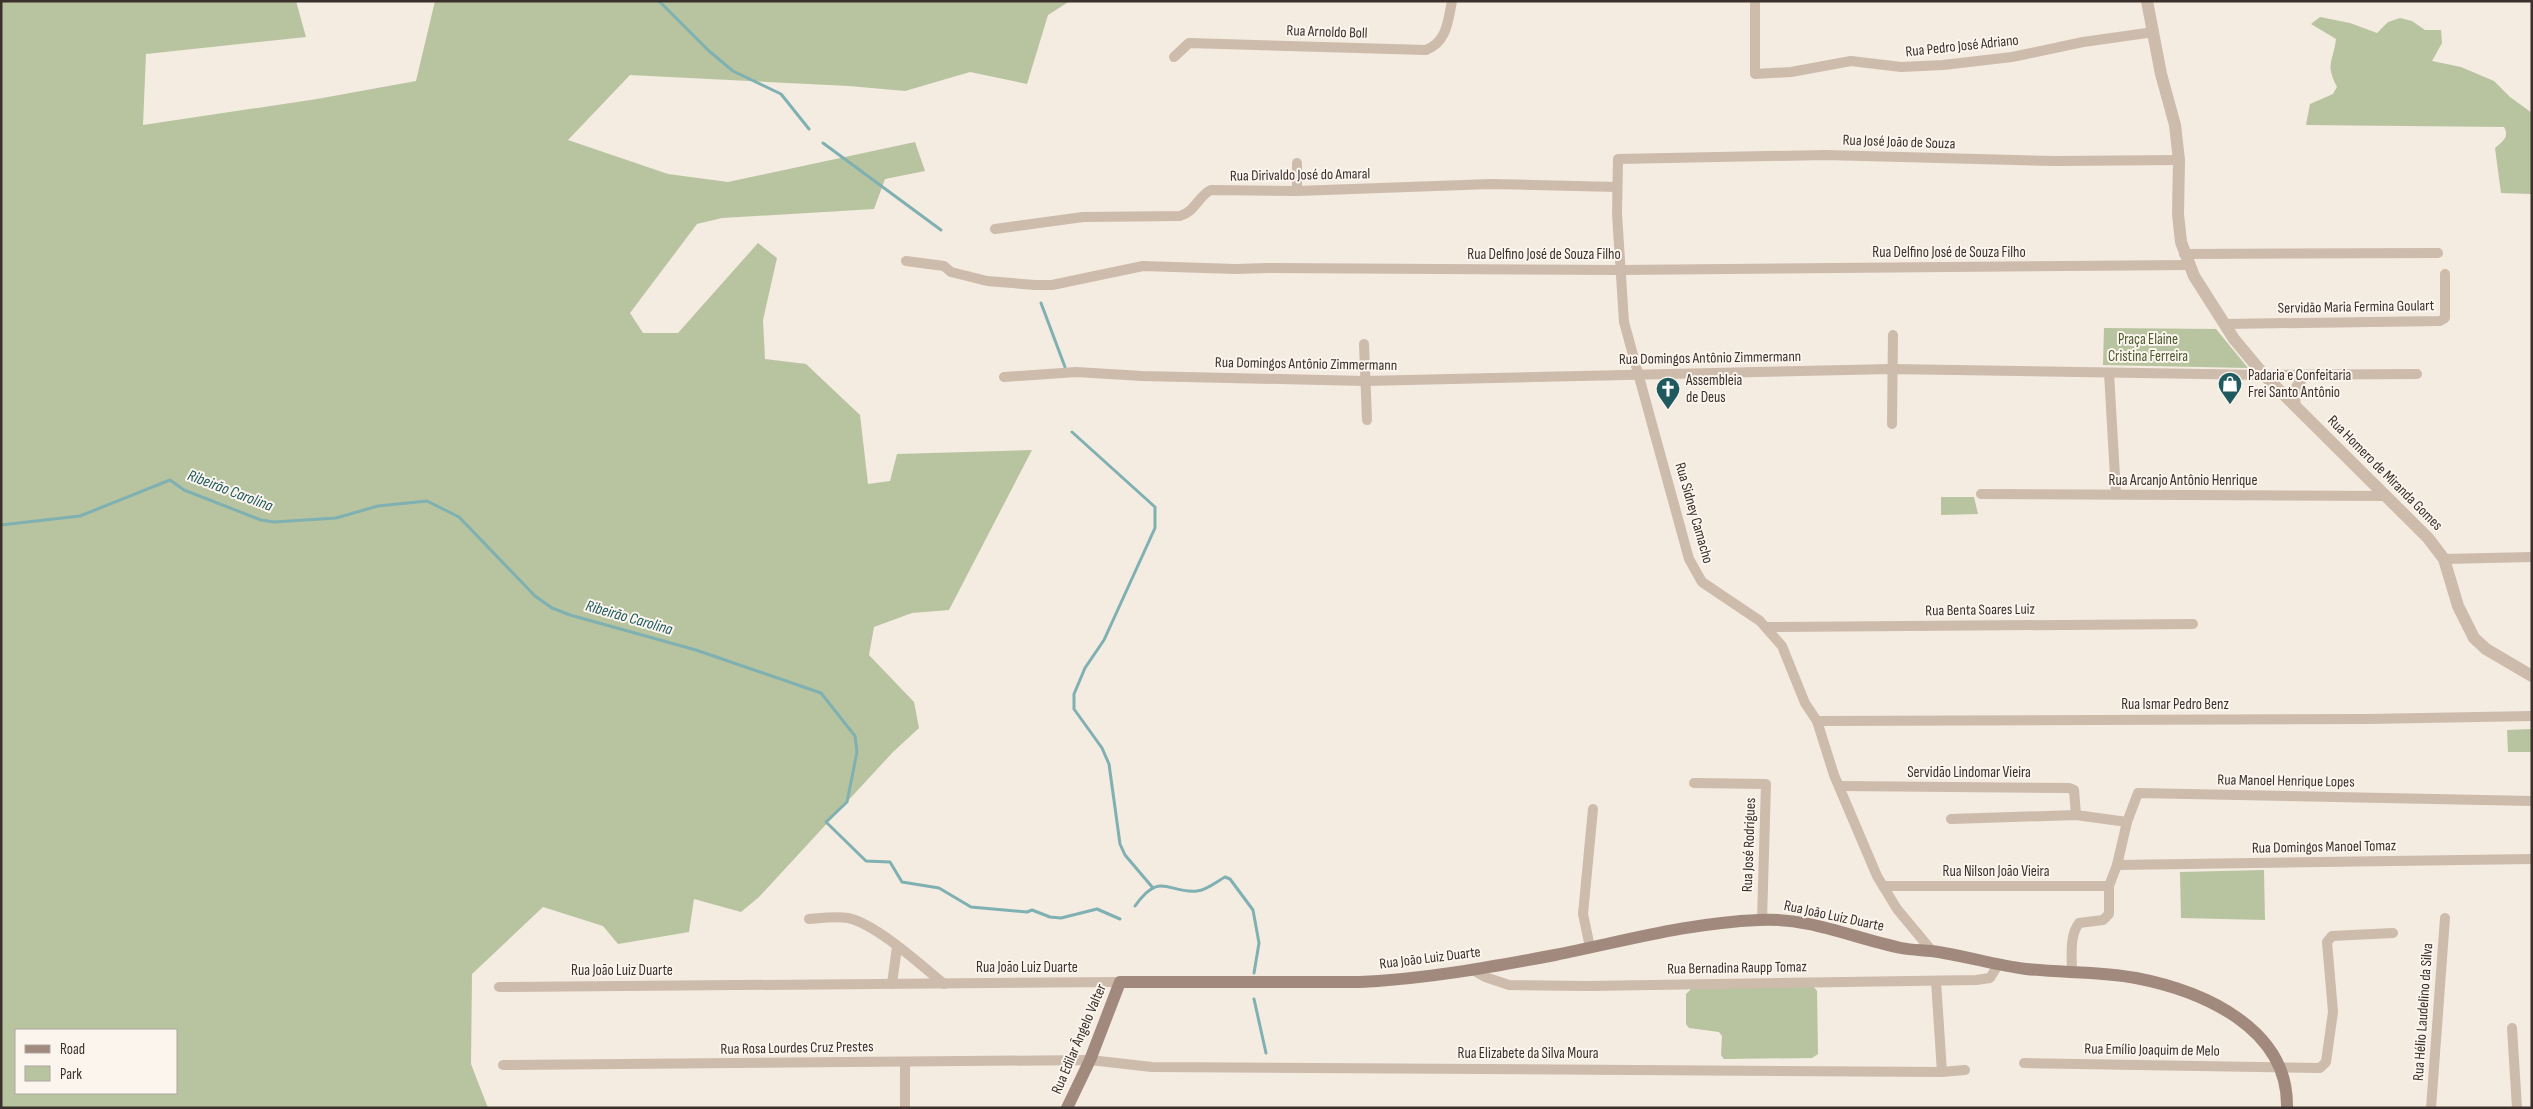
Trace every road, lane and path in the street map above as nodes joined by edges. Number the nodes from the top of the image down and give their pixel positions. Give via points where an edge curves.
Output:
1 (1452, 1) edge
2 (1754, 1) edge
3 (2147, 1) edge
4 (2154, 32) junction
5 (1174, 57) dead end
6 (1618, 159) joint
7 (2179, 160) junction
8 (1297, 163) dead end
9 (1617, 187) junction
10 (1297, 191) junction
11 (995, 229) dead end
12 (2438, 253) dead end
13 (2186, 259) junction
14 (906, 261) dead end
15 (1620, 270) junction
16 (2445, 274) dead end
17 (2224, 324) junction
18 (1893, 335) dead end
19 (1364, 344) dead end
20 (1891, 369) junction
21 (2109, 373) junction
22 (1639, 374) junction
23 (2305, 374) junction
24 (2417, 374) dead end
25 (2264, 375) junction
26 (1004, 377) dead end
27 (1365, 381) junction
28 (2295, 407) junction
29 (1367, 420) dead end
30 (1892, 424) dead end
31 (1981, 494) dead end
32 (2116, 494) junction
33 (2385, 496) junction
34 (2532, 557) edge
35 (2444, 559) junction
36 (2193, 624) dead end
37 (1767, 627) junction
38 (2532, 676) edge
39 (2532, 716) edge
40 (1817, 721) junction
41 (1694, 783) dead end
42 (1840, 786) junction
43 (2532, 801) edge
44 (1593, 810) dead end
45 (2076, 814) junction
46 (1951, 819) dead end
47 (2127, 822) junction
48 (2532, 858) edge
49 (2117, 865) junction
50 (1883, 886) junction
51 (2109, 886) junction
52 (2445, 918) dead end
53 (809, 919) dead end
54 (1762, 920) junction
55 (2393, 933) dead end
56 (897, 947) junction
57 (1590, 947) junction
58 (1932, 951) junction
59 (1998, 965) junction
60 (1473, 970) junction
61 (2072, 974) junction
62 (1936, 981) junction
63 (1120, 982) junction
64 (892, 984) junction
65 (944, 984) junction
66 (499, 987) dead end
67 (2512, 1028) dead end
68 (1090, 1060) junction
69 (905, 1062) junction
70 (2024, 1063) dead end
71 (503, 1065) dead end
72 (2280, 1067) junction
73 (1965, 1070) dead end
74 (1942, 1072) junction
75 (905, 1108) edge
76 (1067, 1108) edge
77 (2287, 1108) edge
78 (2431, 1108) edge
79 (2517, 1108) edge

1 - 5 street, Rua Arnoldo Boll via 1443,36 1426,50 1189,43
2 - 4 street, Rua Pedro José Adriano via 1755,74 1791,72 1851,61 1901,67 1943,65 2012,57
3 - 4 street, Rua Homero de Miranda Gomes
4 - 7 street, Rua Homero de Miranda Gomes via 2175,125
6 - 7 street, Rua José João de Souza via 1833,155 2045,161
6 - 9 street, Rua Sidney Camacho
7 - 13 street, Rua Homero de Miranda Gomes via 2178,214
8 - 10 street
9 - 10 street, Rua Dirivaldo José do Amaral via 1491,184
9 - 15 street, Rua Sidney Camacho
10 - 11 street, Rua Dirivaldo José do Amaral via 1211,190 1190,212 1180,216 1083,217
12 - 13 street, Rua Delfino José de Souza Filho
13 - 15 street, Rua Delfino José de Souza Filho
13 - 17 street, Rua Homero de Miranda Gomes
14 - 15 street, Rua Delfino José de Souza Filho via 944,266 951,272 987,281 1034,285 1143,266 1235,270
15 - 22 street, Rua Sidney Camacho via 1626,331
16 - 17 street, Servidão Maria Fermina Goulart via 2445,312 2440,321
17 - 25 street, Rua Homero de Miranda Gomes
18 - 20 street
19 - 27 street
20 - 21 street, Rua Domingos Antônio Zimmermann
20 - 22 street, Rua Domingos Antônio Zimmermann
20 - 30 street
21 - 25 street, Rua Domingos Antônio Zimmermann
21 - 32 street
22 - 27 street, Rua Domingos Antônio Zimmermann
22 - 37 street, Rua Sidney Camacho via 1693,568 1710,589
23 - 24 street, Rua Domingos Antônio Zimmermann
23 - 25 street, Rua Domingos Antônio Zimmermann
23 - 28 street via 2296,387
25 - 28 street, Rua Homero de Miranda Gomes
26 - 27 street, Rua Domingos Antônio Zimmermann via 1076,372
27 - 29 street
28 - 33 street, Rua Homero de Miranda Gomes
31 - 32 street, Rua Arcanjo Antônio Henrique
32 - 33 street, Rua Arcanjo Antônio Henrique
33 - 35 street, Rua Homero de Miranda Gomes via 2428,538
34 - 35 street
35 - 38 street, Rua Homero de Miranda Gomes via 2458,606 2474,638 2486,649
36 - 37 street, Rua Benta Soares Luiz
37 - 40 street, Rua Sidney Camacho via 1786,654 1805,703
39 - 40 street, Rua Ismar Pedro Benz
40 - 42 street, Rua Sidney Camacho via 1828,761
41 - 54 street, Rua José Rodrigues via 1766,784
42 - 45 street, Servidão Lindomar Vieira via 2068,788 2074,790
42 - 50 street, Rua Sidney Camacho
43 - 47 street, Rua Manoel Henrique Lopes via 2138,793
44 - 57 street via 1583,914
45 - 46 street
45 - 47 street
47 - 49 street, Rua Manoel Henrique Lopes
48 - 49 street, Rua Domingos Manoel Tomaz
49 - 51 street, Rua Manoel Henrique Lopes
50 - 51 street, Rua Nilson João Vieira
50 - 58 street, Rua Sidney Camacho via 1903,917
51 - 61 street via 2107,917 2079,922 2074,929
52 - 78 street, Rua Hélio Laudelino da Silva
53 - 56 street via 846,918 856,921
54 - 57 main road, Rua João Luiz Duarte via 1676,928
54 - 58 main road, Rua João Luiz Duarte via 1799,922 1903,949
55 - 72 street, Rua Emílio Joaquim de Melo via 2332,936 2327,942 2333,1012 2326,1062 2320,1068
56 - 64 street
56 - 65 street
57 - 60 main road, Rua João Luiz Duarte
58 - 59 main road, Rua João Luiz Duarte
59 - 61 main road, Rua João Luiz Duarte
59 - 62 street, Rua Bernadina Raupp Tomaz via 1994,974 1984,979
60 - 62 street, Rua Bernadina Raupp Tomaz via 1493,981 1518,985
60 - 63 main road, Rua João Luiz Duarte via 1378,981
61 - 72 main road, Rua João Luiz Duarte via 2138,978 2198,997 2255,1031
62 - 74 street
63 - 65 street, Rua João Luiz Duarte
63 - 68 main road, Rua Edilar Ângelo Valter
64 - 65 street, Rua João Luiz Duarte
64 - 66 street, Rua João Luiz Duarte
67 - 79 street
68 - 69 street, Rua Rosa Lourdes Cruz Prestes
68 - 74 street, Rua Elizabete da Silva Moura via 1152,1067
68 - 76 main road, Rua Edilar Ângelo Valter
69 - 71 street, Rua Rosa Lourdes Cruz Prestes
69 - 75 street
70 - 72 street, Rua Emílio Joaquim de Melo
72 - 77 main road, Rua João Luiz Duarte
73 - 74 street, Rua Elizabete da Silva Moura

